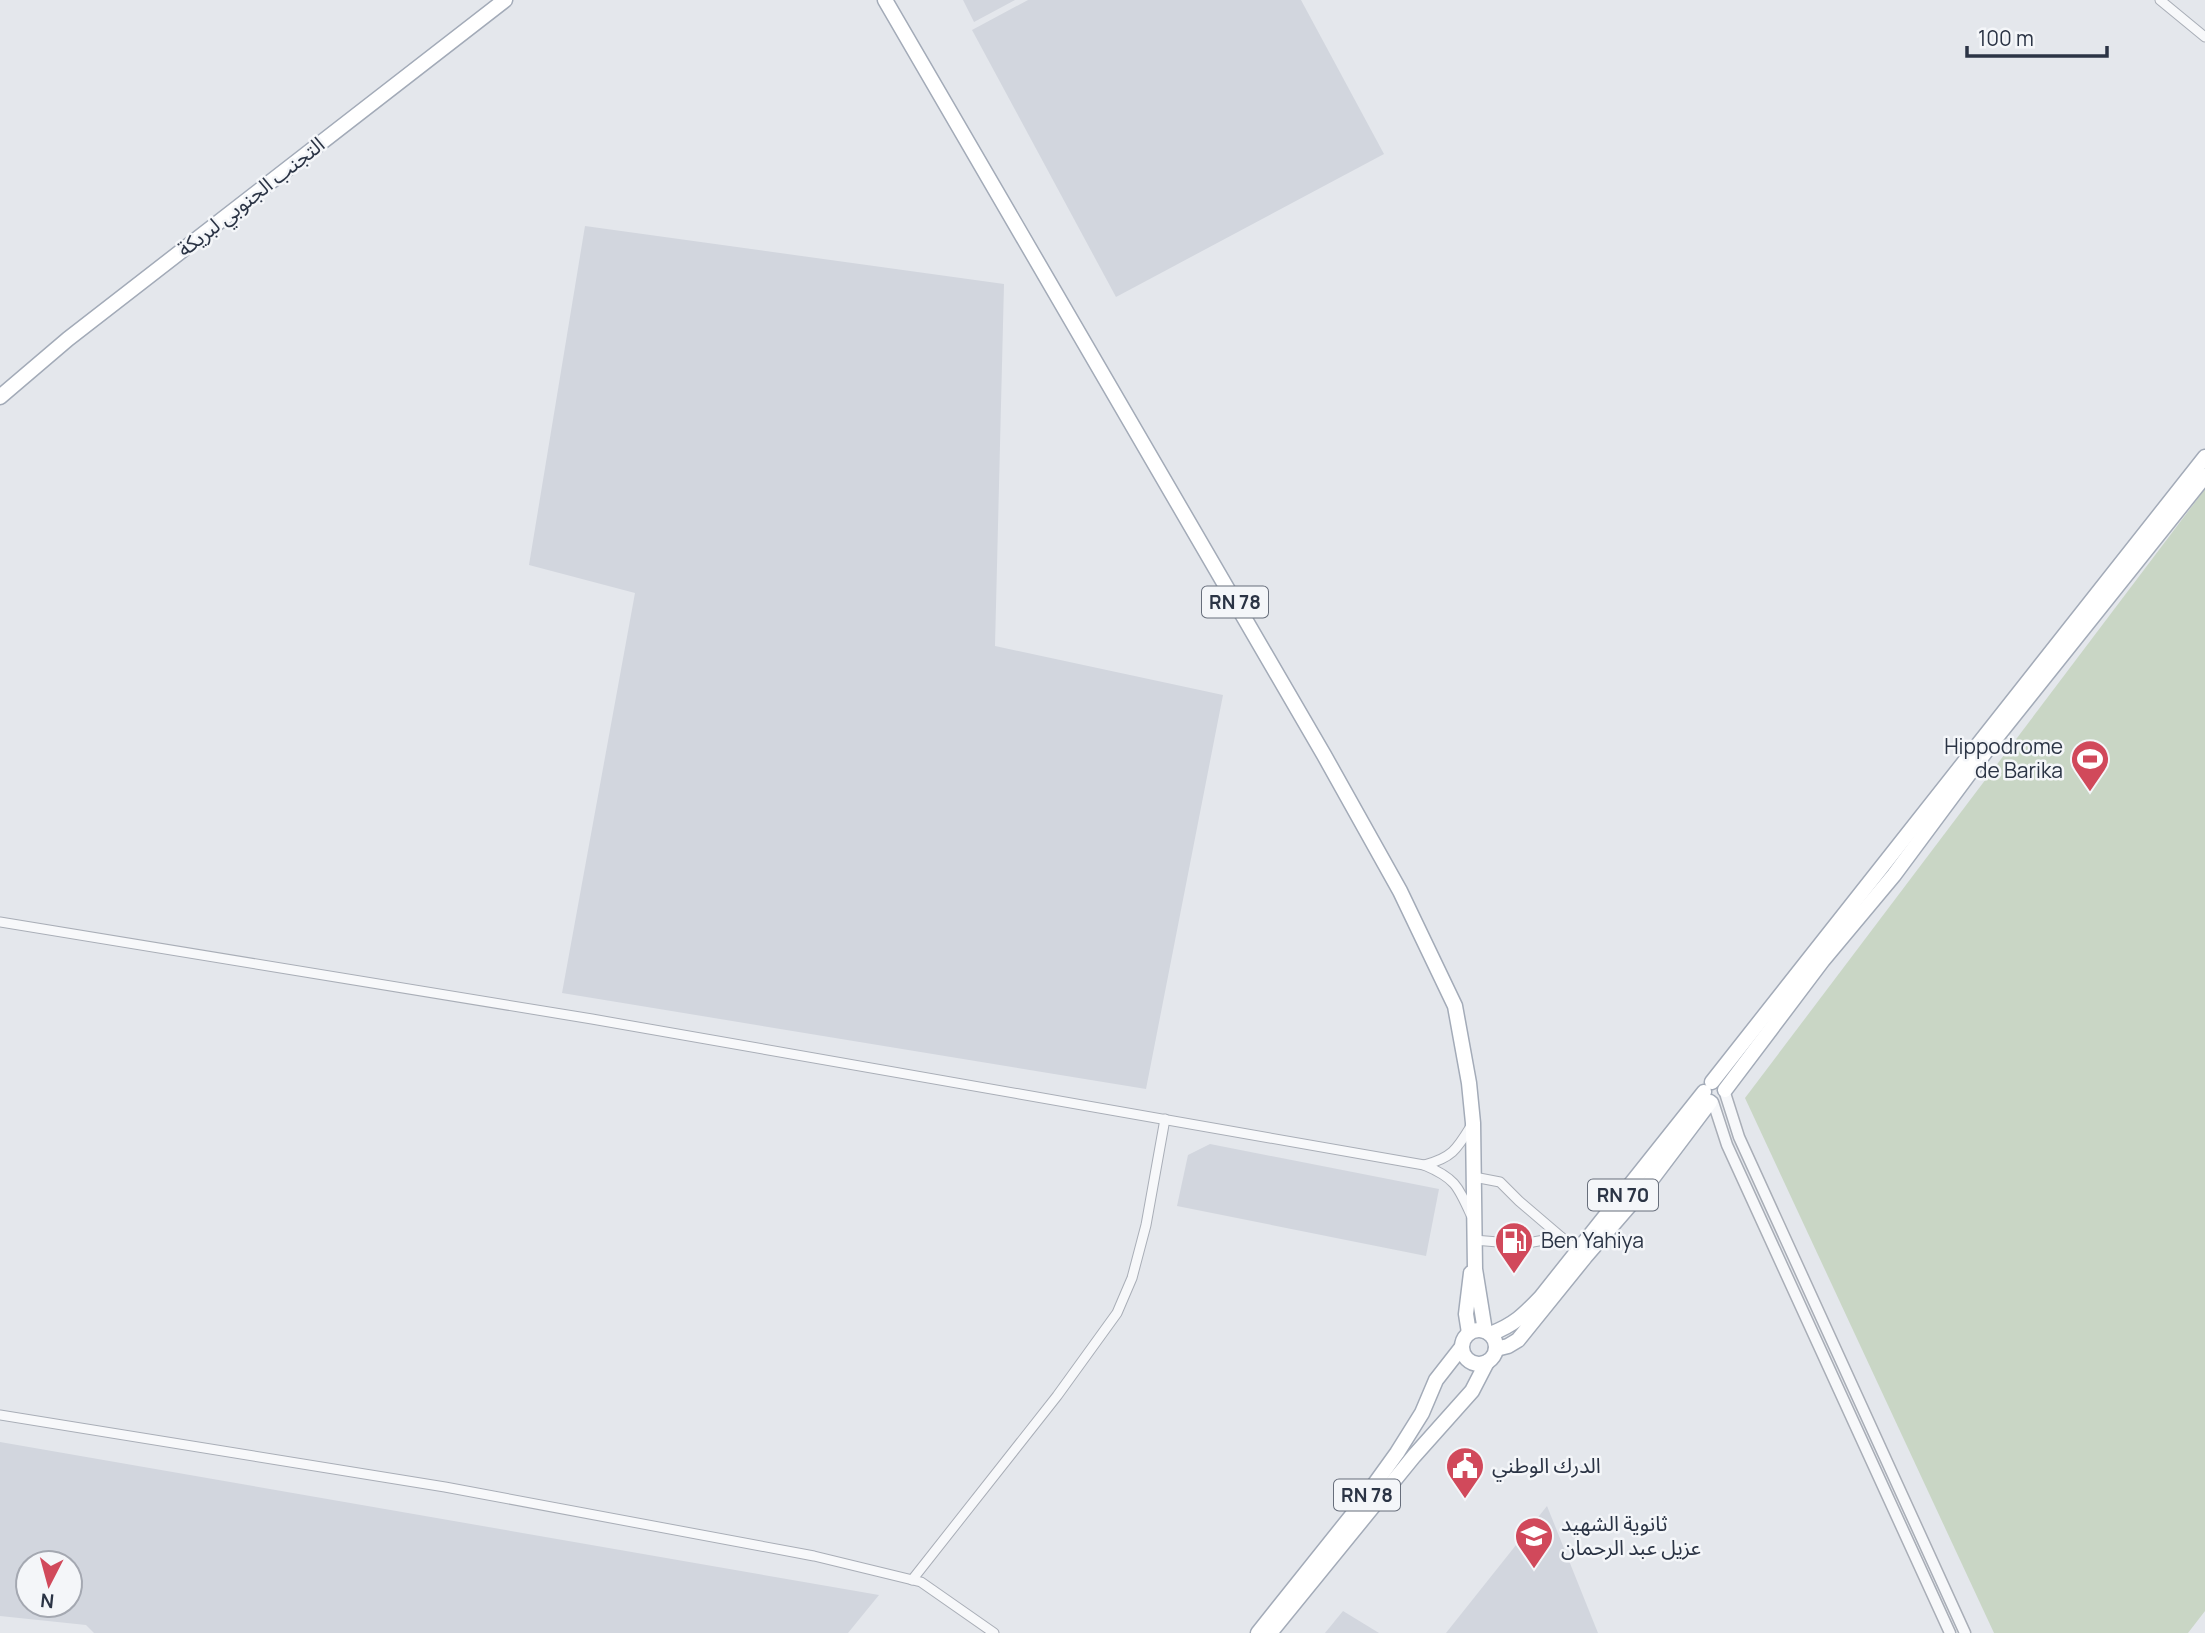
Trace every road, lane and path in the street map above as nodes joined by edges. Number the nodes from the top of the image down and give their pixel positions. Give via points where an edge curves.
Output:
1 (505, 0) edge
2 (885, 0) edge
3 (2160, 0) edge
4 (2205, 37) edge
5 (0, 397) edge
6 (2205, 457) edge
7 (2205, 476) edge
8 (2046, 666) junction
9 (0, 922) edge
10 (1725, 1091) junction
11 (1709, 1094) junction
12 (1165, 1119) junction
13 (1473, 1122) junction
14 (1424, 1165) junction
15 (1475, 1177) junction
16 (1473, 1220) junction
17 (1561, 1237) junction
18 (1474, 1240) junction
19 (1581, 1255) junction
20 (1469, 1333) junction
21 (1488, 1333) junction
22 (1461, 1348) junction
23 (1496, 1349) junction
24 (1487, 1362) junction
25 (0, 1415) edge
26 (912, 1580) junction
27 (994, 1633) edge
28 (1258, 1633) edge
29 (1270, 1633) edge
30 (1950, 1633) edge
31 (1965, 1633) edge

1 - 5 main road, التجنب الجنوبي لبريكة via 68,338
2 - 13 main road, RN 78 via 1400,891 1455,1006
3 - 4 street
6 - 8 main road, RN 70
7 - 8 main road, RN 70
8 - 10 main road, RN 70 via 1894,875 1823,960
8 - 11 main road, RN 70
9 - 12 street
10 - 11 main road via 1719,1082
10 - 31 street via 1739,1137
11 - 19 main road, RN 70
11 - 30 street via 1727,1145
12 - 14 street
12 - 26 street via 1146,1225 1117,1313
13 - 14 street via 1444,1160
13 - 15 main road, RN 78
14 - 16 street via 1458,1185
15 - 16 main road, RN 78
15 - 17 street via 1500,1182
16 - 18 main road, RN 78
17 - 18 street via 1522,1244
17 - 19 street
18 - 20 main road, RN 78 via 1466,1314
18 - 21 main road, RN 78
19 - 21 main road, RN 70 via 1520,1320
19 - 23 main road, RN 70 via 1518,1340
20 - 21 main road
20 - 22 main road
21 - 23 main road
22 - 24 main road via 1470,1362
22 - 28 main road, RN 78 via 1436,1380 1397,1453
23 - 24 main road
24 - 29 main road, RN 78 via 1472,1391
25 - 26 street via 445,1487 814,1556
26 - 27 street

